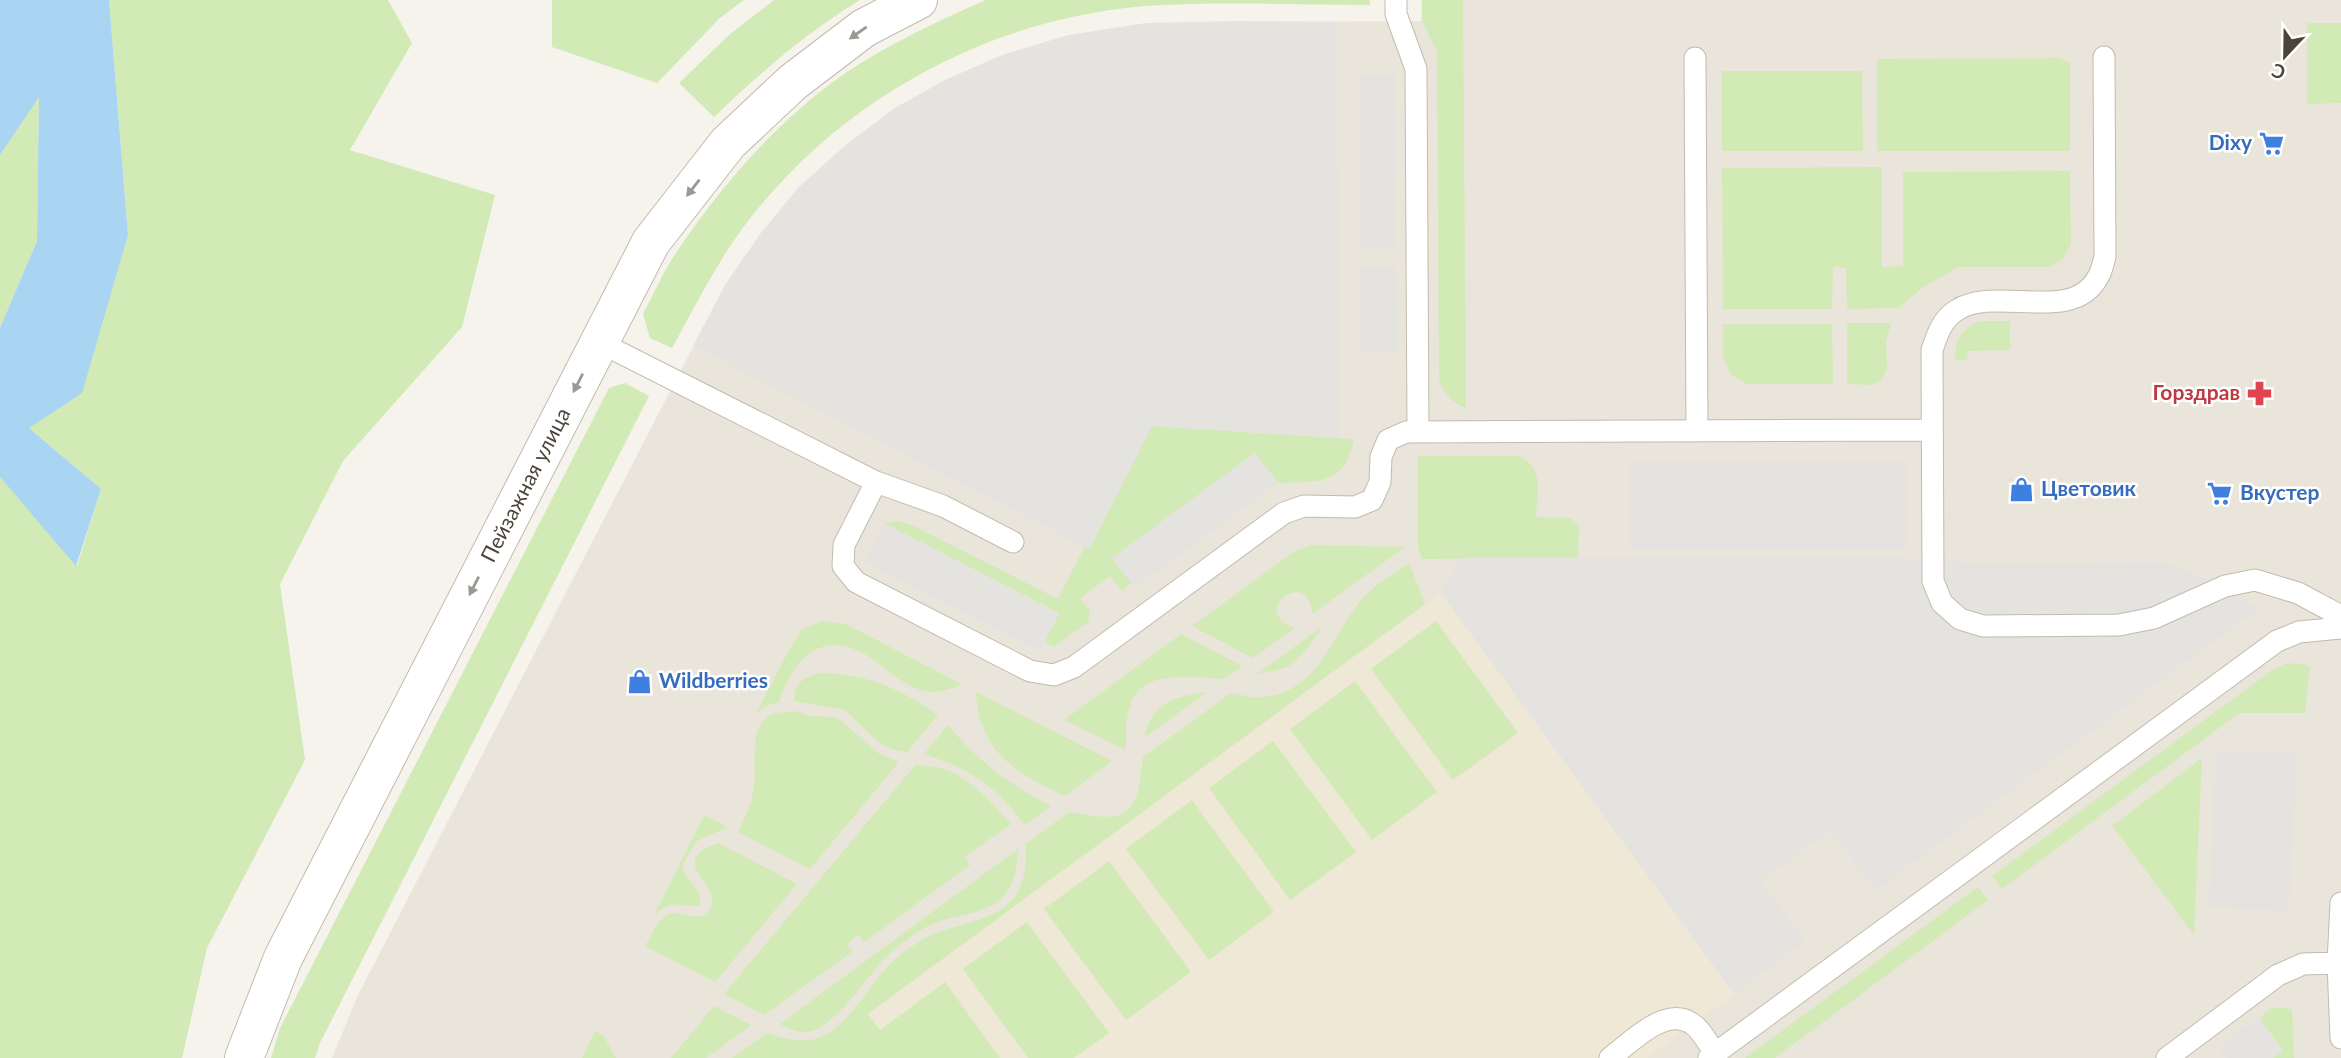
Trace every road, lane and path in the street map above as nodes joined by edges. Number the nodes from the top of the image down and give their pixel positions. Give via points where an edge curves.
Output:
1 (918, 0) edge
2 (1396, 0) edge
3 (2104, 57) dead end
4 (1695, 58) dead end
5 (599, 342) junction
6 (1932, 430) junction
7 (1697, 431) junction
8 (1418, 432) junction
9 (876, 482) junction
10 (1013, 542) dead end
11 (2341, 616) edge
12 (2341, 628) edge
13 (2341, 903) edge
14 (2339, 963) junction
15 (2341, 1038) edge
16 (1712, 1056) edge
17 (244, 1058) edge
18 (1610, 1058) edge
19 (2167, 1058) edge

1 -> 5 street, Пейзажная улица via 864,29 793,82 728,143 651,243
2 - 8 lane via 1396,14 1416,69
3 - 6 lane via 2105,257 2098,278 2082,294 2061,301 1980,302 1957,309 1940,327 1932,350
4 - 7 lane
5 - 9 lane
5 -> 17 street, Пейзажная улица via 283,957
6 - 7 lane
6 - 11 lane via 1933,581 1942,603 1960,619 1983,626 2119,625 2154,618 2225,586 2255,580 2298,593
7 - 8 lane
8 - 9 lane via 1388,440 1372,500 1355,507 1304,506 1284,513 1074,667 1054,675 1030,671 856,582 843,566 844,545
9 - 10 lane via 943,506
12 - 16 lane via 2299,632 2277,641
13 - 14 lane
14 - 15 lane
14 - 19 lane via 2303,964 2278,975
16 - 18 lane via 1694,1024 1679,1017 1662,1020

